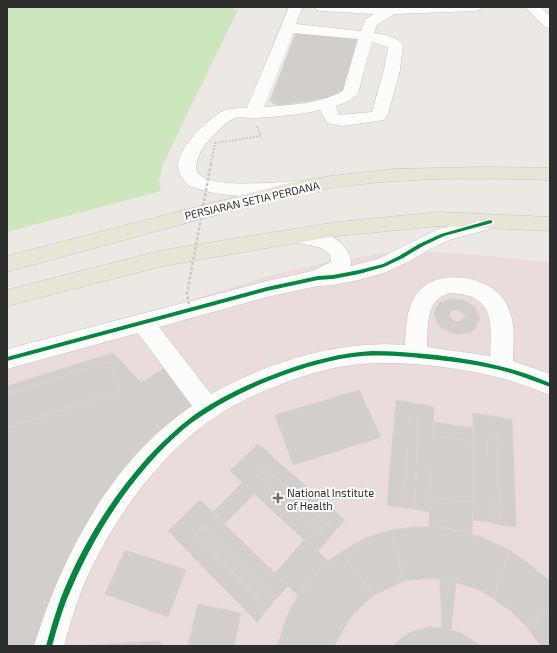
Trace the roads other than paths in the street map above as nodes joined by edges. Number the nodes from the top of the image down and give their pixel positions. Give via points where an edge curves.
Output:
1 (296, 7) edge
2 (322, 7) edge
3 (474, 7) edge
4 (532, 7) edge
5 (348, 10) junction
6 (391, 10) junction
7 (550, 24) edge
8 (287, 28) junction
9 (369, 30) junction
10 (375, 68) junction
11 (327, 104) junction
12 (253, 113) junction
13 (550, 174) edge
14 (299, 187) junction
15 (490, 222) junction
16 (550, 224) edge
17 (296, 236) junction
18 (7, 264) edge
19 (318, 278) junction
20 (7, 298) edge
21 (143, 323) junction
22 (415, 355) junction
23 (7, 359) edge
24 (500, 368) junction
25 (550, 385) edge
26 (208, 409) junction
27 (49, 646) edge

1 - 8 street
2 - 5 street
3 - 6 street
4 - 7 street
5 - 6 street
5 - 9 street
6 - 9 street
8 - 9 street
8 - 12 street
9 - 10 street
9 - 10 street via 396,45
10 - 11 street via 344,98
10 - 11 street via 380,114 378,116 342,121 333,119 328,113
11 - 12 street
12 - 14 street via 230,114 202,136 191,152 188,173 193,180 222,190
13 - 14 main road, PERSIARAN SETIA PERDANA via 412,174
14 - 18 main road, PERSIARAN SETIA PERDANA
15 - 16 main road
15 - 17 main road via 440,219 338,229
15 - 19 street via 443,235 384,265 353,274
17 - 19 street via 327,242 340,252 341,265
17 - 20 main road via 164,258
19 - 21 street via 267,289
21 - 23 street
21 - 26 street
22 - 24 street
22 - 24 street via 423,301 431,292 442,287 469,287 483,292 494,301 499,310 502,323
22 - 26 street via 361,354 316,362 272,376
24 - 25 street
26 - 27 street via 146,462 111,508 80,560 56,617

